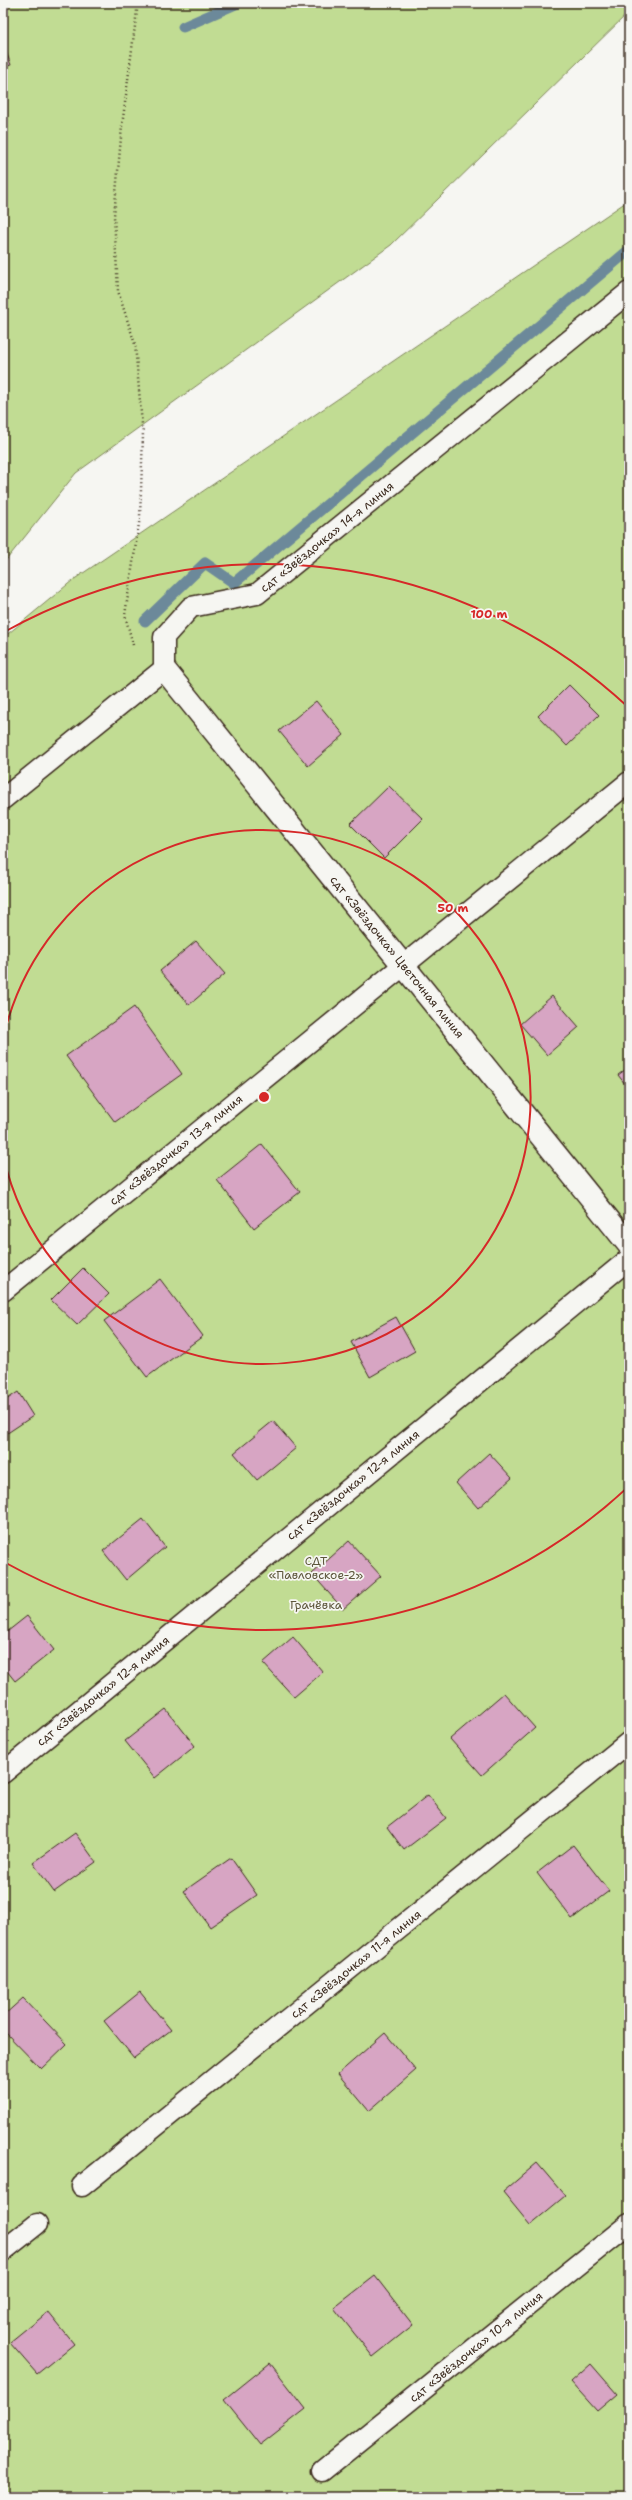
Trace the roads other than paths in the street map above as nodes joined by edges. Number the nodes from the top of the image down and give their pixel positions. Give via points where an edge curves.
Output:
1 (629, 292) edge
2 (164, 669) junction
3 (629, 782) edge
4 (3, 799) edge
5 (403, 965) junction
6 (629, 1245) edge
7 (629, 1259) edge
8 (3, 1291) edge
9 (629, 1742) edge
10 (3, 1772) edge
11 (82, 2186) dead end
12 (37, 2224) dead end
13 (629, 2224) edge
14 (3, 2251) edge
15 (322, 2471) dead end

1 - 2 lane, сдт «Звёздочка» 14-я линия via 257,594 191,607 164,637
2 - 4 lane
2 - 5 street, сдт «Звёздочка» Цветочная линия
3 - 5 lane, сдт «Звёздочка» 13-я линия
5 - 6 street, сдт «Звёздочка» Цветочная линия
5 - 8 lane, сдт «Звёздочка» 13-я линия
7 - 10 lane, сдт «Звёздочка» 12-я линия
9 - 11 lane, сдт «Звёздочка» 11-я линия
12 - 14 lane
13 - 15 lane, сдт «Звёздочка» 10-я линия

